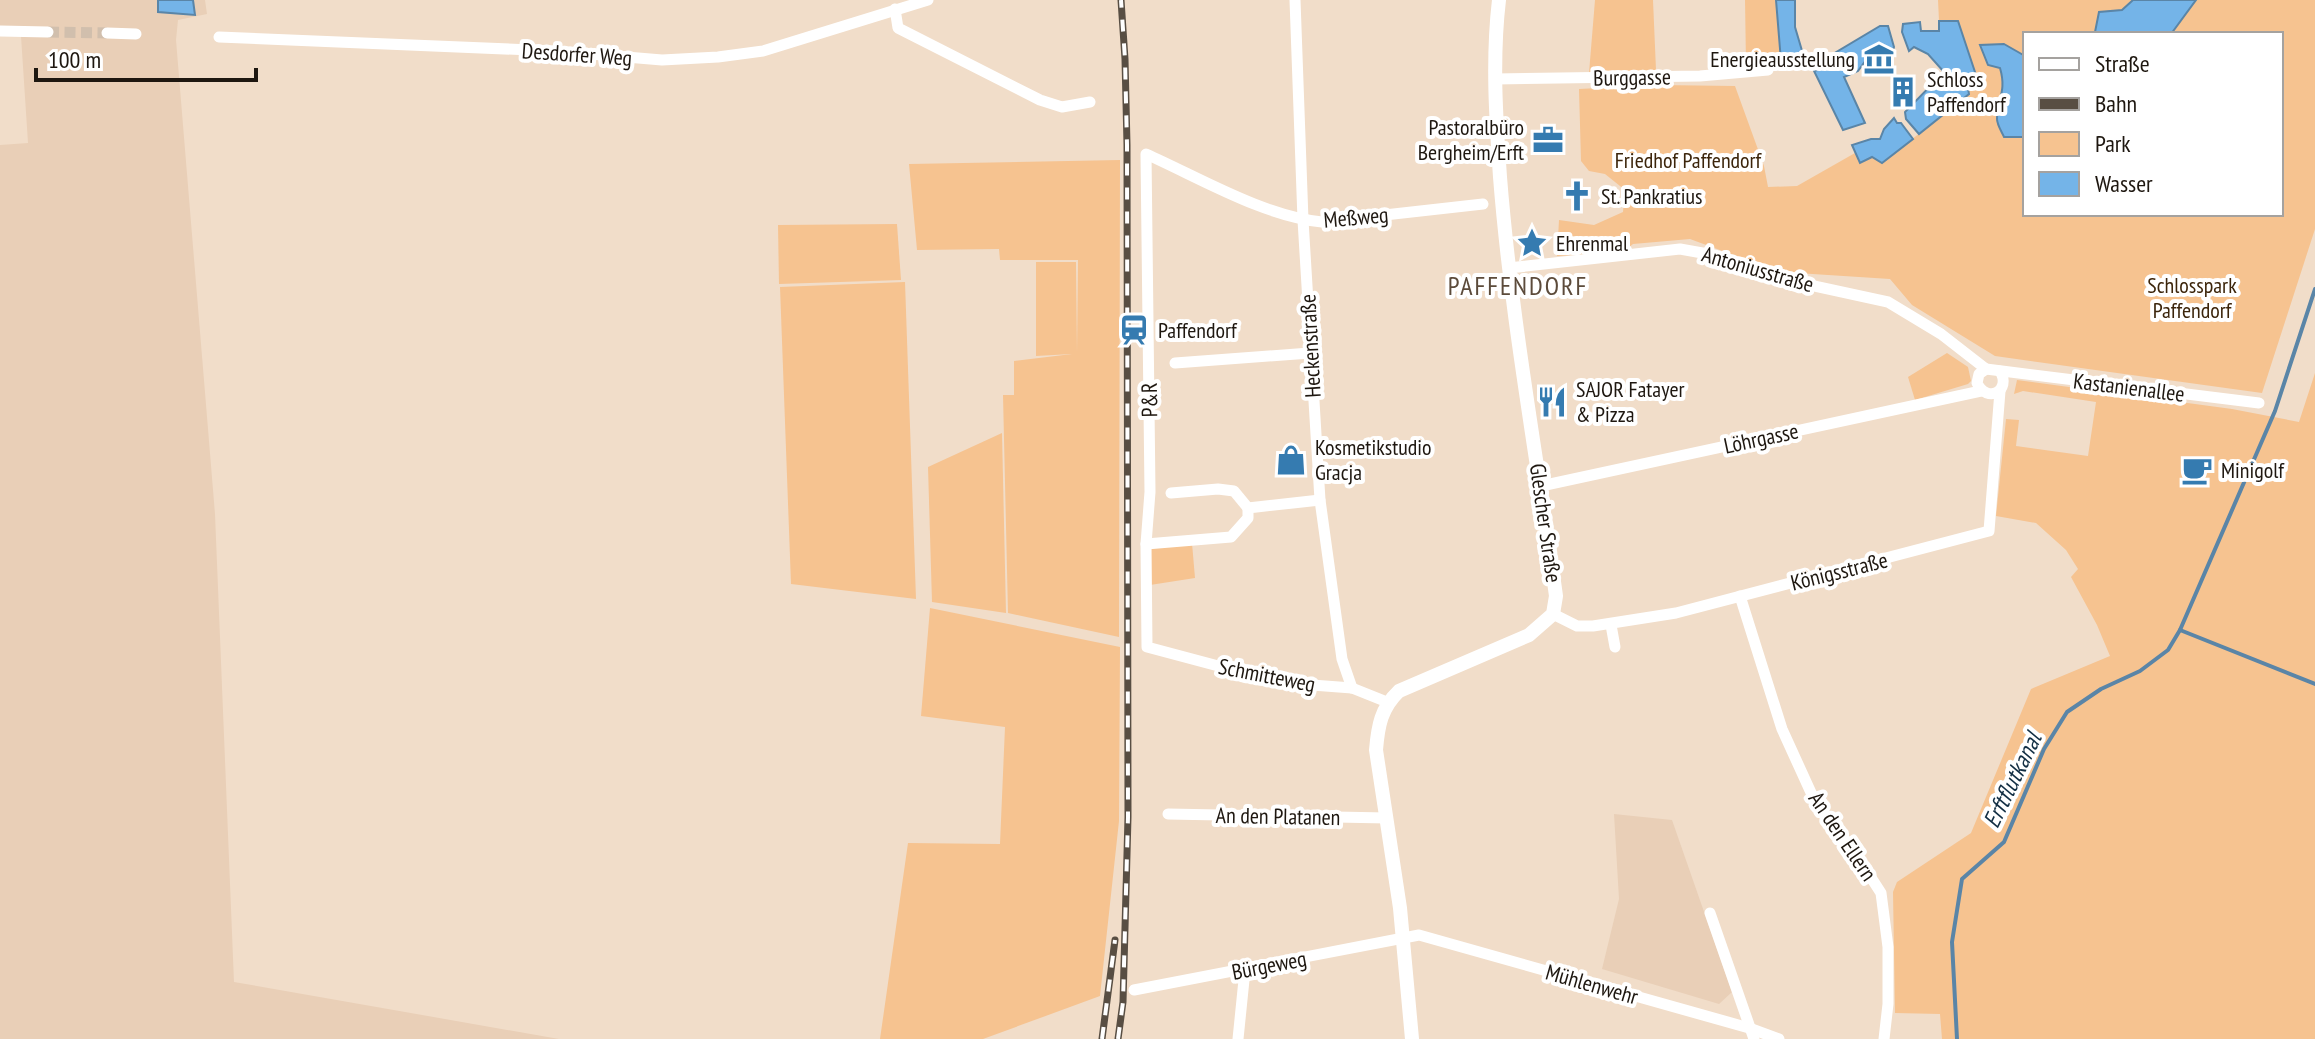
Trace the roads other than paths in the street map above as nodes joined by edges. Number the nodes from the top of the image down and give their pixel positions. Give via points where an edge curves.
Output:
1 (928, 0) edge
2 (1295, 0) edge
3 (1499, 0) edge
4 (895, 9) junction
5 (0, 31) edge
6 (48, 32) tunnel mouth
7 (107, 33) tunnel mouth
8 (136, 34) dead end
9 (219, 37) dead end
10 (1768, 70) dead end
11 (1495, 79) junction
12 (1090, 102) dead end
13 (1146, 154) joint
14 (1483, 204) dead end
15 (1303, 220) junction
16 (1509, 268) junction
17 (1310, 353) junction
18 (1175, 363) dead end
19 (1986, 369) junction
20 (2000, 371) junction
21 (1981, 391) junction
22 (2000, 391) junction
23 (2259, 403) dead end
24 (1541, 486) junction
25 (1171, 493) dead end
26 (1320, 500) junction
27 (1248, 508) junction
28 (1146, 544) junction
29 (1740, 596) junction
30 (1553, 614) junction
31 (1611, 625) junction
32 (1147, 647) joint
33 (1615, 647) dead end
34 (1352, 688) junction
35 (1387, 702) junction
36 (1168, 814) dead end
37 (1387, 818) junction
38 (1710, 913) dead end
39 (1404, 938) junction
40 (1245, 970) junction
41 (1134, 990) dead end
42 (1752, 1034) edge
43 (1238, 1039) edge
44 (1412, 1039) edge
45 (1779, 1039) edge
46 (1884, 1039) edge

1 - 4 street, Desdorfer Weg
2 - 15 street, Heckenstraße
3 - 11 street, Glescher Straße
4 - 9 street, Desdorfer Weg via 763,51 662,60
4 - 12 street via 898,28 1040,100 1062,107
5 - 6 street
7 - 8 street
10 - 11 street, Burggasse
11 - 16 street, Glescher Straße
13 - 15 street, Meßweg
13 - 28 street, P&R
14 - 15 street, Meßweg
15 - 17 street, Heckenstraße
16 - 19 street, Antoniusstraße via 1690,249 1763,275 1888,302
16 - 24 street, Glescher Straße
17 - 18 street
17 - 26 street, Heckenstraße
19 - 20 street
19 - 21 street via 1977,378
20 - 22 street
20 - 23 street, Kastanienallee
21 - 22 street
21 - 24 street, Löhrgasse
22 - 29 street, Königsstraße via 1989,531
24 - 30 street, Glescher Straße via 1556,596
25 - 27 street via 1234,491
26 - 27 street
26 - 34 street, Heckenstraße via 1342,659
27 - 28 street via 1248,518 1231,537
28 - 32 street, P&R
29 - 31 street, Königsstraße
29 - 46 street, An den Ellern via 1782,729 1818,808 1881,893 1888,947
30 - 31 street, Königsstraße via 1577,626
30 - 35 street, Glescher Straße via 1529,635 1399,691
31 - 33 street
32 - 34 street, Schmitteweg via 1312,685
34 - 35 street, Schmitteweg
35 - 37 street via 1376,750
36 - 37 street, An den Platanen
37 - 39 street
38 - 42 street
39 - 40 street, Bürgeweg
39 - 42 street, Mühlenwehr via 1419,935
39 - 44 street
40 - 41 street, Bürgeweg
40 - 43 street
42 - 45 street, Mühlenwehr

